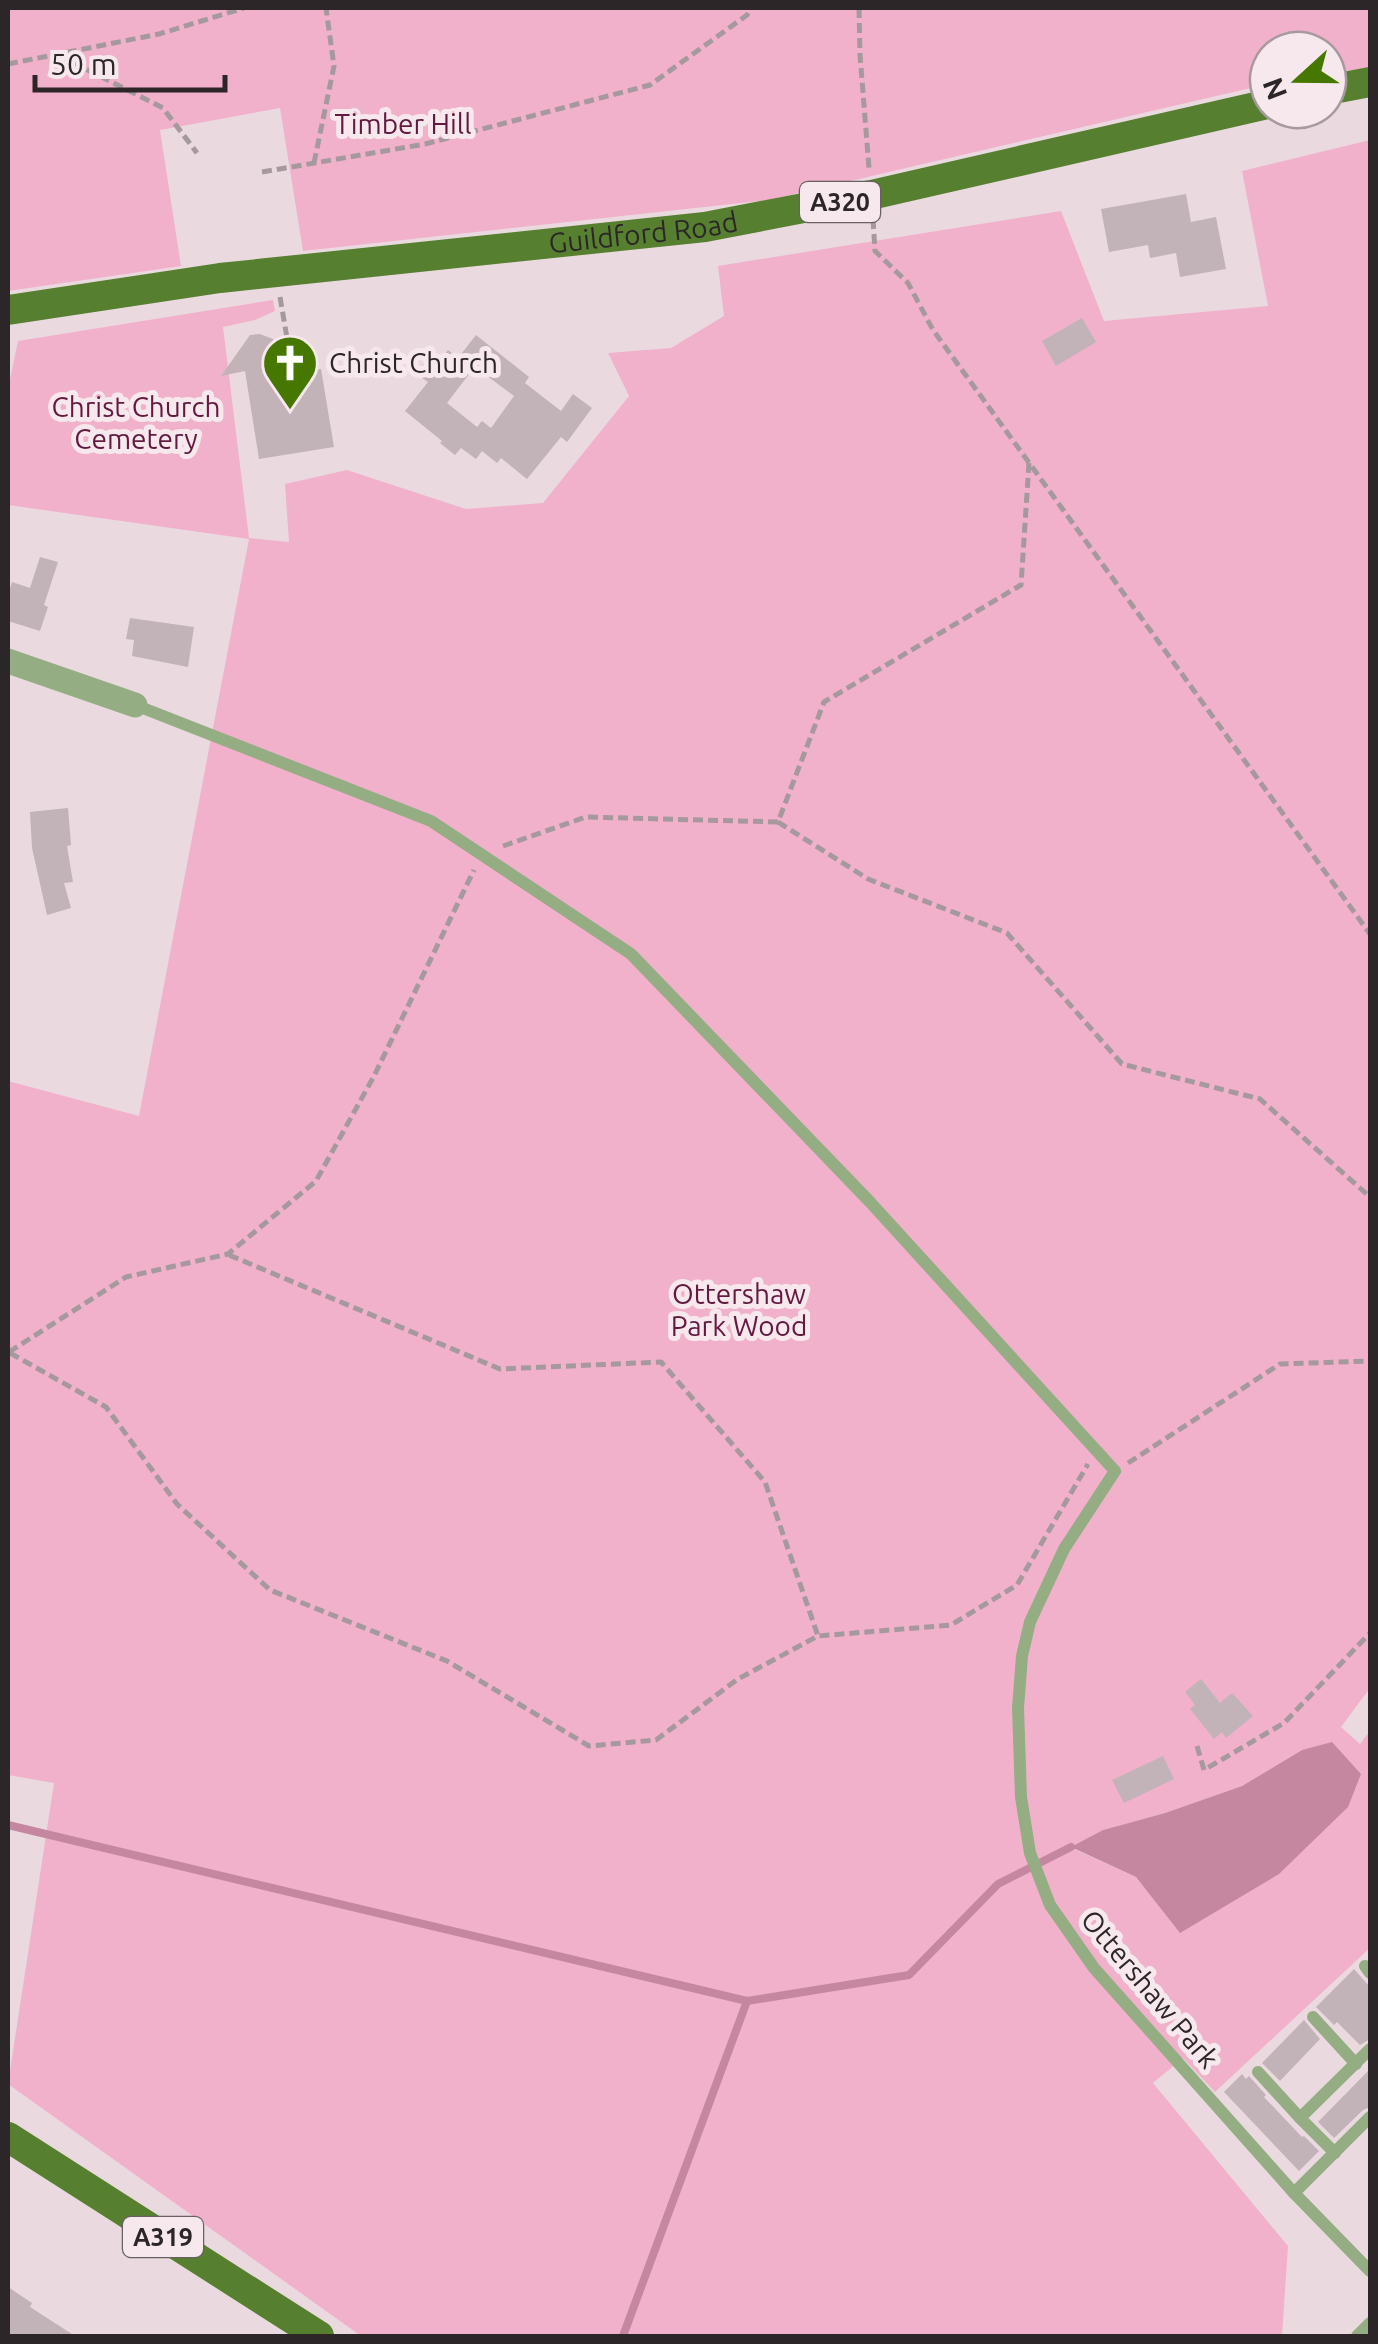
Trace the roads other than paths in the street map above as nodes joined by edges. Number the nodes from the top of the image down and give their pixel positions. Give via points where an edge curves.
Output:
1 (1248, 109) edge
2 (8, 310) edge
3 (8, 661) edge
4 (135, 705) joint
5 (1313, 2017) dead end
6 (1370, 2049) edge
7 (1356, 2064) junction
8 (1258, 2072) dead end
9 (1370, 2117) edge
10 (1300, 2118) junction
11 (8, 2136) edge
12 (1335, 2152) junction
13 (1294, 2193) junction
14 (1370, 2271) edge
15 (1370, 2323) edge
16 (318, 2336) edge
17 (1357, 2336) edge

1 - 2 main road, Guildford Road / A320 via 705,226 220,278
3 - 4 street
4 - 13 lane, Ottershaw Park via 431,820 631,954 1115,1471 1064,1549 1022,1656 1018,1708 1030,1853 1050,1906 1094,1968
5 - 7 lane
6 - 7 lane
7 - 10 lane
8 - 10 lane
9 - 12 lane
10 - 12 lane
11 - 16 main road, A319
12 - 13 lane
13 - 14 lane, Ottershaw Park
15 - 17 lane

